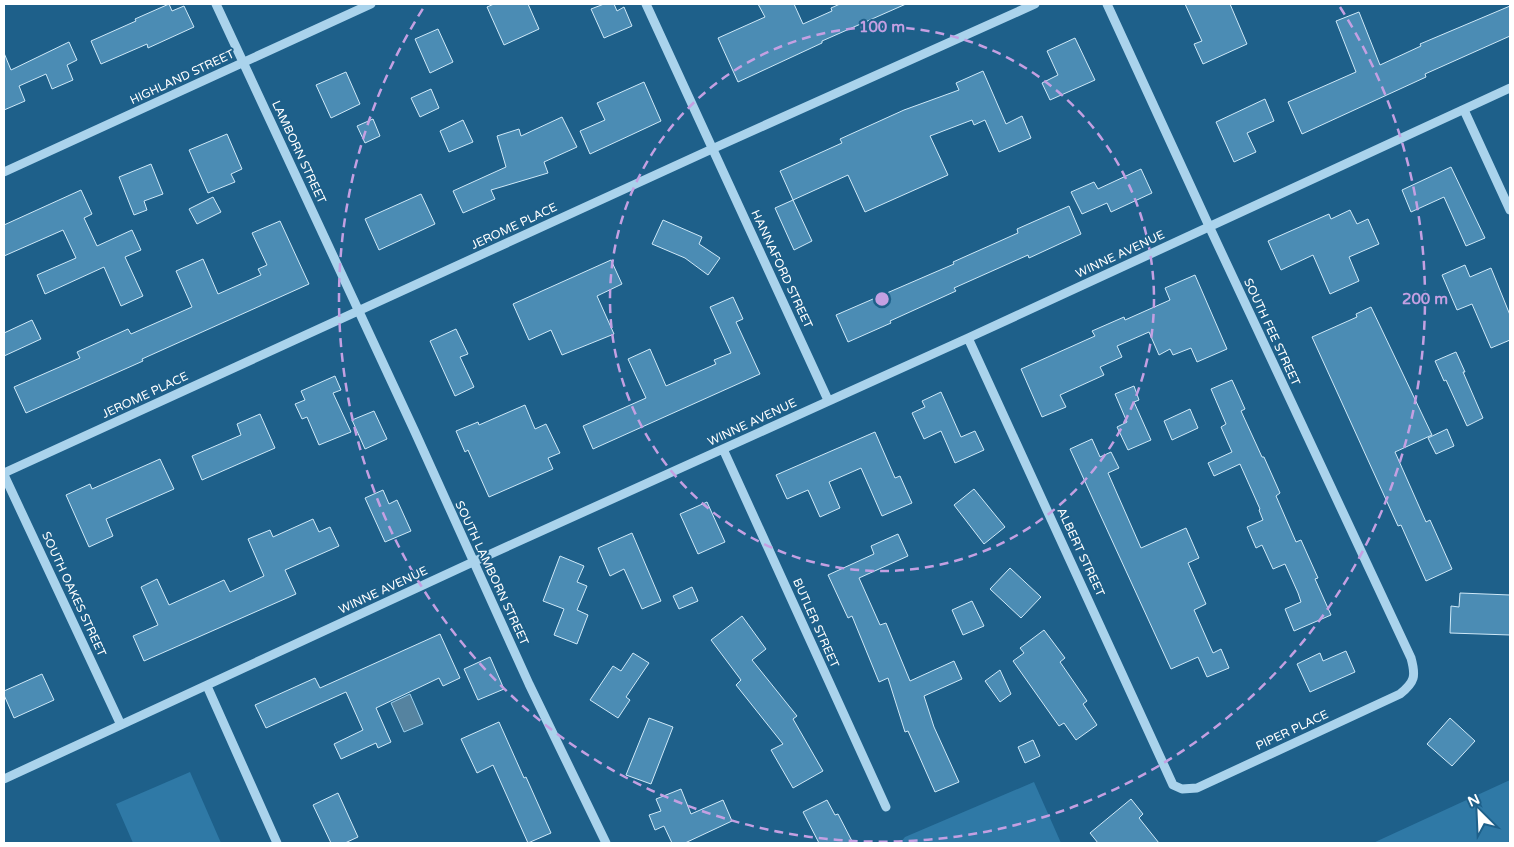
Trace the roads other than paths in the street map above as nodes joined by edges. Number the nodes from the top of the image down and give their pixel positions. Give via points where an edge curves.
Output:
1 (216, 4) edge
2 (370, 4) edge
3 (646, 4) edge
4 (1035, 4) edge
5 (1107, 4) edge
6 (244, 62) junction
7 (1510, 88) edge
8 (1464, 110) junction
9 (712, 149) junction
10 (4, 172) edge
11 (1510, 210) edge
12 (1209, 226) junction
13 (358, 311) junction
14 (968, 338) junction
15 (828, 400) junction
16 (723, 449) junction
17 (4, 474) edge
18 (473, 562) junction
19 (1414, 670) joint
20 (207, 686) junction
21 (121, 725) junction
22 (1169, 778) joint
23 (4, 779) edge
24 (886, 807) dead end
25 (276, 843) edge
26 (606, 843) edge

1 - 6 street, LAMBORN STREET
2 - 6 street, HIGHLAND STREET
3 - 9 street, HANNAFORD STREET
4 - 9 street, JEROME PLACE
5 - 12 street, SOUTH FEE STREET
6 - 10 street, HIGHLAND STREET
6 - 13 street, LAMBORN STREET
7 - 8 street, WINNE AVENUE
8 - 11 street
8 - 12 street, WINNE AVENUE
9 - 13 street, JEROME PLACE
9 - 15 street, HANNAFORD STREET
12 - 14 street, WINNE AVENUE
12 - 19 street, SOUTH FEE STREET
13 - 17 street, JEROME PLACE
13 - 18 street, SOUTH LAMBORN STREET
14 - 15 street, WINNE AVENUE
14 - 22 street, ALBERT STREET
15 - 16 street, WINNE AVENUE
16 - 18 street, WINNE AVENUE
16 - 24 street, BUTLER STREET
17 - 21 street, SOUTH OAKES STREET
18 - 20 street, WINNE AVENUE
18 - 26 street, SOUTH LAMBORN STREET
19 - 22 street, PIPER PLACE via 1409,687 1400,694 1197,788 1182,789
20 - 21 street, WINNE AVENUE
20 - 25 street
21 - 23 street, WINNE AVENUE

